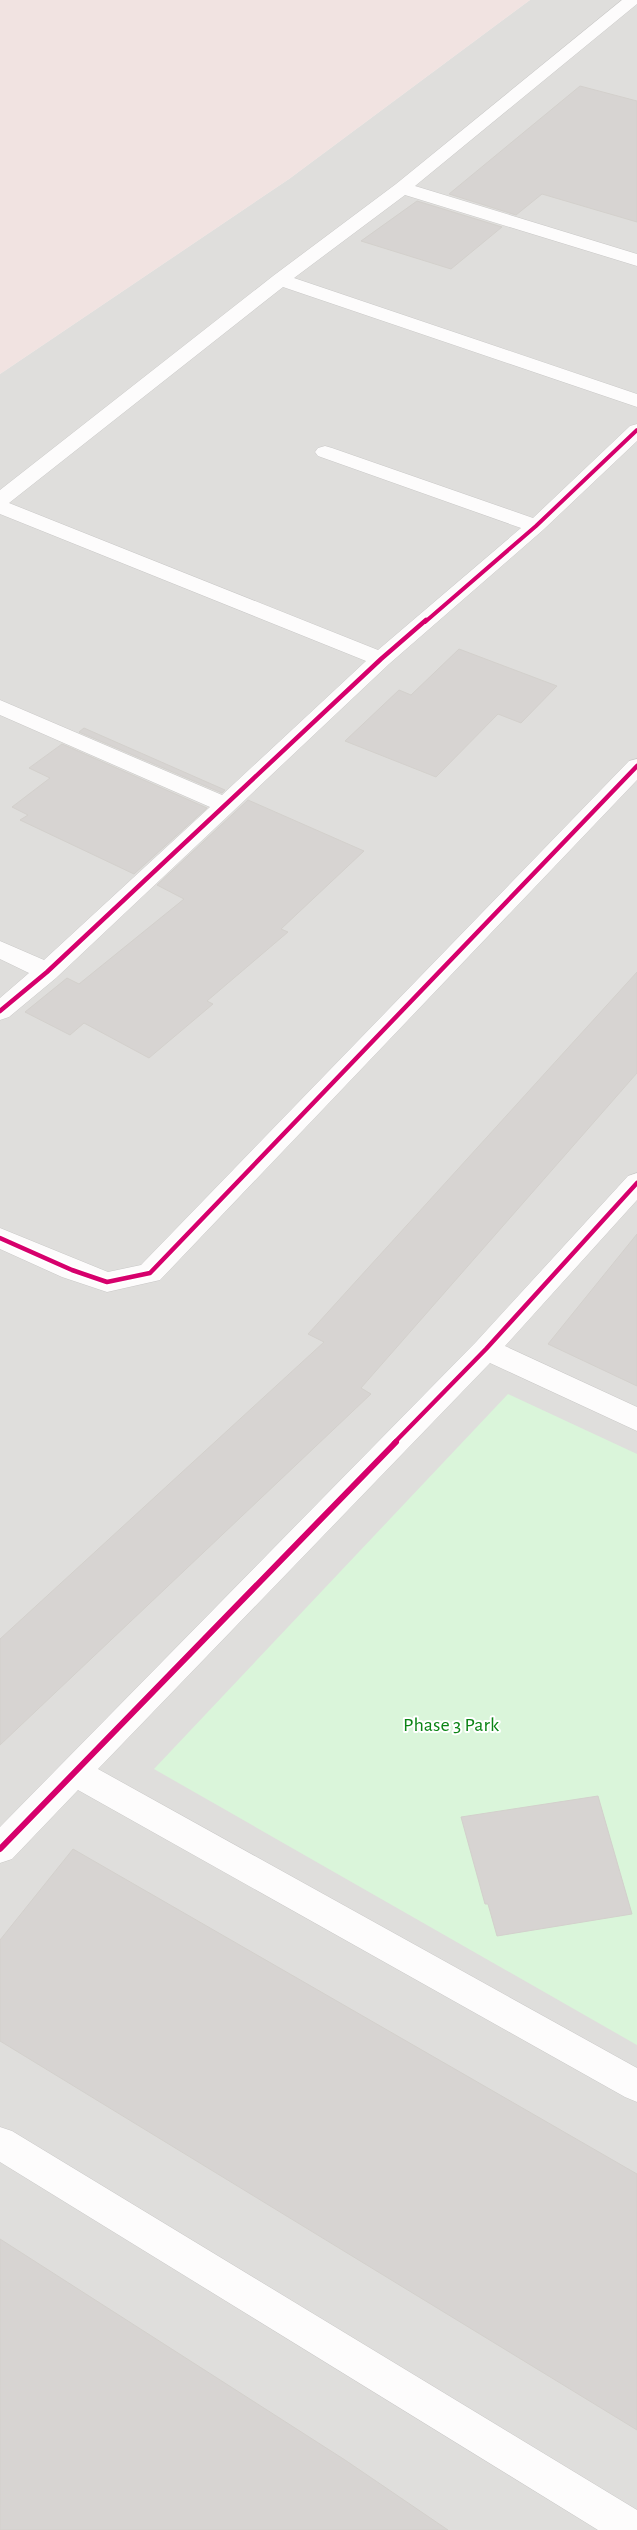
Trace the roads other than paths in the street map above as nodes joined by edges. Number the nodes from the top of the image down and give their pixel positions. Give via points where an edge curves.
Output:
1 (630, 7) edge
2 (402, 188) junction
3 (637, 260) edge
4 (280, 280) junction
5 (637, 401) edge
6 (637, 430) edge
7 (325, 452) dead end
8 (0, 500) edge
9 (0, 507) edge
10 (536, 526) junction
11 (381, 659) junction
12 (0, 707) edge
13 (637, 766) edge
14 (224, 804) junction
15 (0, 949) edge
16 (47, 972) junction
17 (0, 1011) edge
18 (637, 1184) edge
19 (0, 1238) edge
20 (486, 1349) junction
21 (637, 1420) edge
22 (75, 1772) junction
23 (0, 1849) edge
24 (637, 2086) edge
25 (0, 2144) edge
26 (634, 2530) edge

1 - 2 street
2 - 3 street
2 - 4 street
4 - 5 street
4 - 8 street
6 - 10 street
7 - 10 street
9 - 11 street
10 - 11 street
11 - 14 street
12 - 14 street
13 - 19 street via 150,1273 107,1282
14 - 16 street
15 - 16 street
16 - 17 street
18 - 20 street
20 - 21 street
20 - 22 street
22 - 23 street
22 - 24 street
25 - 26 street

